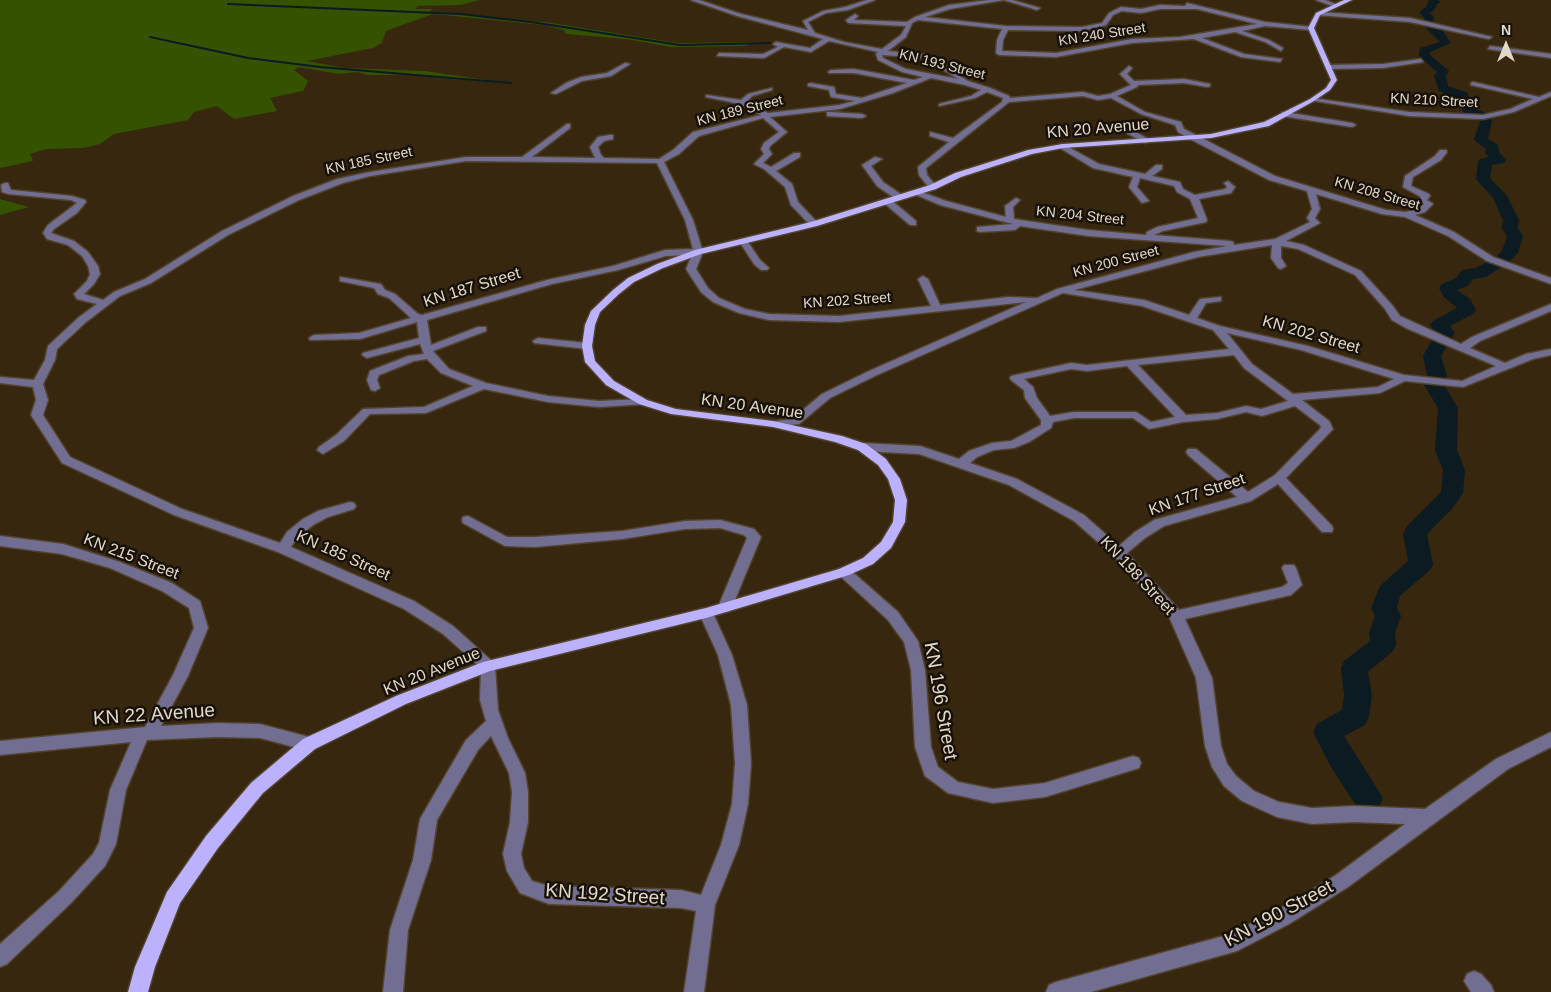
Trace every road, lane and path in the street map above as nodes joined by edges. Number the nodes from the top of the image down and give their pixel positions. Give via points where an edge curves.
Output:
1 (694, 0) edge
2 (872, 0) edge
3 (1001, 0) edge
4 (1006, 0) edge
5 (1173, 0) edge
6 (1319, 0) edge
7 (1349, 0) edge
8 (1335, 5) junction
9 (1036, 8) dead end
10 (1195, 8) junction
11 (1318, 14) junction
12 (855, 16) dead end
13 (917, 18) junction
14 (910, 24) junction
15 (1265, 24) junction
16 (1006, 28) junction
17 (1311, 28) junction
18 (1237, 31) junction
19 (813, 34) junction
20 (1195, 37) junction
21 (1489, 37) dead end
22 (828, 39) junction
23 (1490, 48) dead end
24 (1281, 49) dead end
25 (882, 51) junction
26 (719, 55) dead end
27 (1551, 56) edge
28 (1280, 60) dead end
29 (1421, 61) dead end
30 (627, 64) dead end
31 (1328, 67) junction
32 (1129, 68) dead end
33 (831, 72) dead end
34 (928, 77) junction
35 (914, 82) junction
36 (966, 83) junction
37 (1133, 83) junction
38 (1473, 84) dead end
39 (810, 85) dead end
40 (1208, 85) dead end
41 (770, 89) dead end
42 (988, 89) junction
43 (554, 93) dead end
44 (1551, 94) edge
45 (708, 96) dead end
46 (1112, 96) junction
47 (1541, 99) junction
48 (866, 100) junction
49 (1008, 100) junction
50 (1312, 100) junction
51 (742, 102) junction
52 (941, 104) dead end
53 (792, 111) junction
54 (1285, 114) junction
55 (766, 115) junction
56 (862, 116) dead end
57 (1352, 125) dead end
58 (567, 126) dead end
59 (1104, 126) dead end
60 (933, 134) dead end
61 (610, 137) dead end
62 (1193, 138) junction
63 (956, 141) junction
64 (1148, 141) junction
65 (1063, 146) junction
66 (1443, 152) dead end
67 (797, 156) dead end
68 (525, 159) junction
69 (878, 159) dead end
70 (603, 160) junction
71 (660, 161) junction
72 (1159, 167) dead end
73 (771, 170) junction
74 (1141, 177) junction
75 (1228, 183) dead end
76 (5, 186) dead end
77 (933, 187) junction
78 (1310, 189) junction
79 (916, 193) junction
80 (899, 197) junction
81 (1194, 198) junction
82 (1016, 200) dead end
83 (887, 201) junction
84 (1145, 201) dead end
85 (1407, 215) junction
86 (1014, 221) junction
87 (914, 223) dead end
88 (814, 224) junction
89 (980, 228) dead end
90 (1150, 236) junction
91 (744, 241) junction
92 (1277, 242) junction
93 (1246, 245) junction
94 (698, 252) junction
95 (1281, 266) dead end
96 (764, 268) dead end
97 (343, 279) dead end
98 (923, 279) dead end
99 (1551, 281) edge
100 (1060, 291) junction
101 (1040, 299) junction
102 (1218, 299) dead end
103 (104, 303) junction
104 (1551, 307) edge
105 (937, 308) junction
106 (422, 318) junction
107 (1192, 318) junction
108 (1217, 328) junction
109 (482, 329) dead end
110 (314, 338) dead end
111 (538, 341) dead end
112 (587, 346) junction
113 (1462, 348) junction
114 (427, 349) junction
115 (1235, 352) junction
116 (1551, 352) edge
117 (367, 355) dead end
118 (1130, 362) junction
119 (1504, 366) junction
120 (1403, 378) junction
121 (0, 380) edge
122 (38, 384) junction
123 (483, 386) junction
124 (375, 388) dead end
125 (1292, 400) junction
126 (643, 402) junction
127 (1183, 419) junction
128 (1047, 420) junction
129 (773, 424) junction
130 (862, 447) junction
131 (323, 450) dead end
132 (1192, 452) dead end
133 (962, 463) junction
134 (1279, 478) junction
135 (1246, 498) junction
136 (350, 506) dead end
137 (468, 520) dead end
138 (1327, 528) dead end
139 (0, 541) edge
140 (283, 549) junction
141 (1119, 553) junction
142 (1289, 568) dead end
143 (844, 572) junction
144 (725, 607) junction
145 (706, 612) junction
146 (1176, 616) junction
147 (488, 666) junction
148 (494, 724) junction
149 (146, 734) junction
150 (1549, 743) edge
151 (309, 744) junction
152 (0, 748) edge
153 (1133, 763) dead end
154 (1428, 817) junction
155 (706, 905) junction
156 (0, 957) edge
157 (138, 992) edge
158 (393, 992) edge
159 (694, 992) edge
160 (1056, 992) edge

1 - 19 street
2 - 19 street via 825,12 808,20 806,22
3 - 13 street, KN 193 Street via 949,7
4 - 9 street
5 - 10 street
6 - 8 street
7 - 8 main road
8 - 11 main road
10 - 15 street
10 - 16 street via 1120,9 1111,14 1104,24 1082,29
11 - 17 main road
11 - 21 street via 1395,19
12 - 14 street via 848,21
13 - 14 street, KN 193 Street
13 - 16 street
14 - 25 street, KN 193 Street via 904,36
15 - 17 street
15 - 18 street, KN 240 Street
16 - 20 street, KN 240 Street via 1000,40 1001,54 1063,55 1132,41
17 - 31 main road, KN 20 Avenue
18 - 20 street, KN 240 Street
18 - 24 street
19 - 22 street
20 - 28 street via 1244,56
22 - 25 street
22 - 26 street via 811,50 776,44 780,48 764,56
23 - 27 street
25 - 34 street, KN 193 Street via 880,59 890,65
25 - 36 street via 926,56
29 - 31 street via 1383,66
30 - 43 street via 609,75 581,79
31 - 50 main road, KN 20 Avenue via 1334,80 1328,89
32 - 37 street via 1123,74
33 - 35 street via 854,71
34 - 35 street, KN 189 Street
34 - 36 street, KN 193 Street
35 - 48 street, KN 189 Street
36 - 42 street, KN 193 Street
37 - 40 street via 1184,81
37 - 46 street via 1135,86
38 - 47 street
39 - 48 street via 832,88 833,96
41 - 51 street via 750,95
42 - 49 street, KN 193 Street
42 - 52 street via 973,97
44 - 47 street, KN 210 Street
45 - 51 street
46 - 49 street via 1098,98 1083,94
46 - 62 street, KN 208 Street via 1144,114 1178,124
47 - 50 street, KN 210 Street via 1512,112 1483,117 1370,110
48 - 53 street, KN 189 Street via 840,107
49 - 63 street
50 - 54 main road, KN 20 Avenue
51 - 55 street
53 - 55 street, KN 189 Street
53 - 56 street
54 - 57 street
54 - 62 main road, KN 20 Avenue via 1266,124
55 - 71 street, KN 189 Street via 696,134
55 - 73 street via 783,132 767,145 768,154 758,164
58 - 68 street
59 - 64 street via 1120,127
60 - 63 street
61 - 70 street via 601,139 594,147 597,156
62 - 64 main road, KN 20 Avenue
62 - 78 street, KN 208 Street via 1252,169
63 - 77 street via 922,167
64 - 65 main road, KN 20 Avenue
65 - 74 street via 1096,166
65 - 77 main road, KN 20 Avenue via 992,163
66 - 85 street via 1409,176 1407,187 1426,196 1422,200 1428,204 1422,210
67 - 73 street
68 - 70 street, KN 185 Street
68 - 103 street, KN 185 Street via 466,159 340,181 271,209
69 - 80 street via 866,165 880,184
70 - 71 street, KN 185 Street
71 - 94 street via 689,220
72 - 74 street
73 - 88 street via 789,186 794,203
74 - 81 street via 1177,184 1180,190
74 - 84 street via 1133,187
75 - 81 street via 1231,187 1228,191
76 - 103 street via 9,192 72,198 82,202 47,234 71,243 86,254 95,274 80,297
77 - 79 main road, KN 20 Avenue
78 - 85 street, KN 208 Street via 1385,212
78 - 92 street via 1316,209 1311,218 1316,223
79 - 80 main road, KN 20 Avenue
79 - 86 street, KN 204 Street
80 - 83 main road, KN 20 Avenue
81 - 90 street via 1203,220 1150,232
82 - 86 street via 1009,206
83 - 87 street
83 - 88 main road, KN 20 Avenue
85 - 99 street, KN 208 Street via 1451,234 1490,259
86 - 89 street via 1015,227
86 - 90 street, KN 204 Street via 1088,233
88 - 91 main road, KN 20 Avenue
90 - 93 street, KN 204 Street
91 - 94 main road, KN 20 Avenue
91 - 96 street
92 - 93 street, KN 200 Street
92 - 95 street via 1276,258
92 - 113 street, KN 200 Street via 1301,247 1358,273 1396,318
93 - 100 street, KN 200 Street via 1197,254
94 - 105 street, KN 202 Street via 691,270 704,290 716,300 769,318 840,319
94 - 106 street, KN 187 Street via 665,254
94 - 112 main road, KN 20 Avenue via 631,280 616,292 596,310
97 - 106 street via 378,286 380,292 392,296 414,316
98 - 105 street
100 - 101 street, KN 200 Street
100 - 107 street, KN 202 Street via 1128,300
101 - 105 street, KN 202 Street
101 - 129 street, KN 200 Street via 826,396 795,422
102 - 107 street via 1203,301
103 - 122 street, KN 185 Street via 52,348
104 - 113 street
106 - 110 street via 360,336
106 - 114 street, KN 187 Street
107 - 108 street, KN 202 Street
108 - 115 street, KN 177 Street
108 - 120 street, KN 202 Street via 1304,348
109 - 114 street
111 - 112 street
112 - 126 main road, KN 20 Avenue via 590,362 610,383
113 - 119 street, KN 200 Street
114 - 117 street
114 - 123 street via 445,371
114 - 124 street via 374,373
115 - 118 street
115 - 125 street, KN 177 Street
116 - 119 street, KN 202 Street
118 - 127 street
118 - 128 street via 1088,368 1071,366 1015,378 1029,389 1031,398
119 - 120 street, KN 202 Street via 1468,382
120 - 125 street via 1380,390
121 - 122 street
122 - 140 street, KN 185 Street via 42,400 37,415 66,460 178,512
123 - 126 street via 548,399 590,403
123 - 131 street via 426,410 367,411
125 - 127 street via 1262,413 1246,409
125 - 134 street, KN 177 Street via 1325,423 1327,429
126 - 129 main road, KN 20 Avenue via 675,412
127 - 128 street via 1149,426 1136,415 1074,415
128 - 133 street via 1043,430 1014,444 973,454
129 - 130 main road, KN 20 Avenue
130 - 133 street, KN 198 Street via 920,450
130 - 143 main road, KN 20 Avenue via 882,462 894,479 901,500 899,522 886,545 868,561
132 - 135 street
133 - 141 street, KN 198 Street via 1046,498 1079,518
134 - 135 street, KN 177 Street
134 - 138 street
135 - 141 street, KN 177 Street via 1159,523
136 - 140 street via 308,522 292,535
137 - 144 street via 505,541 525,542 622,535 685,525 720,524 749,532 754,537
139 - 149 street, KN 215 Street via 63,549 114,565 167,587 195,605 201,628 180,676
140 - 147 street, KN 185 Street via 409,605 448,630
141 - 146 street, KN 198 Street
142 - 146 street via 1295,585 1286,591
143 - 144 main road, KN 20 Avenue
143 - 153 street, KN 196 Street via 893,616 911,641 918,670 923,747 931,772 954,788 993,796 1045,790
144 - 145 main road, KN 20 Avenue
145 - 147 main road, KN 20 Avenue
145 - 155 street via 725,655 739,706 743,763 740,804 730,845
146 - 154 street, KN 198 Street via 1204,678 1213,746 1220,767 1230,781 1248,796 1277,809 1312,816
147 - 148 street, KN 192 Street via 488,700
147 - 151 main road, KN 20 Avenue via 401,700
148 - 155 street, KN 192 Street via 517,773 519,822 512,854 516,871 526,887 549,895 681,899
148 - 158 street via 472,745 430,818 422,860 399,930
149 - 151 street, KN 22 Avenue via 217,730 260,732
149 - 152 street, KN 22 Avenue
149 - 156 street, KN 215 Street via 118,790 107,844 99,860 65,897
150 - 154 street via 1502,764
151 - 157 main road, KN 20 Avenue via 257,788 212,842 173,898 144,967
154 - 160 street, KN 190 Street via 1342,881 1282,918 1230,944
155 - 159 street

